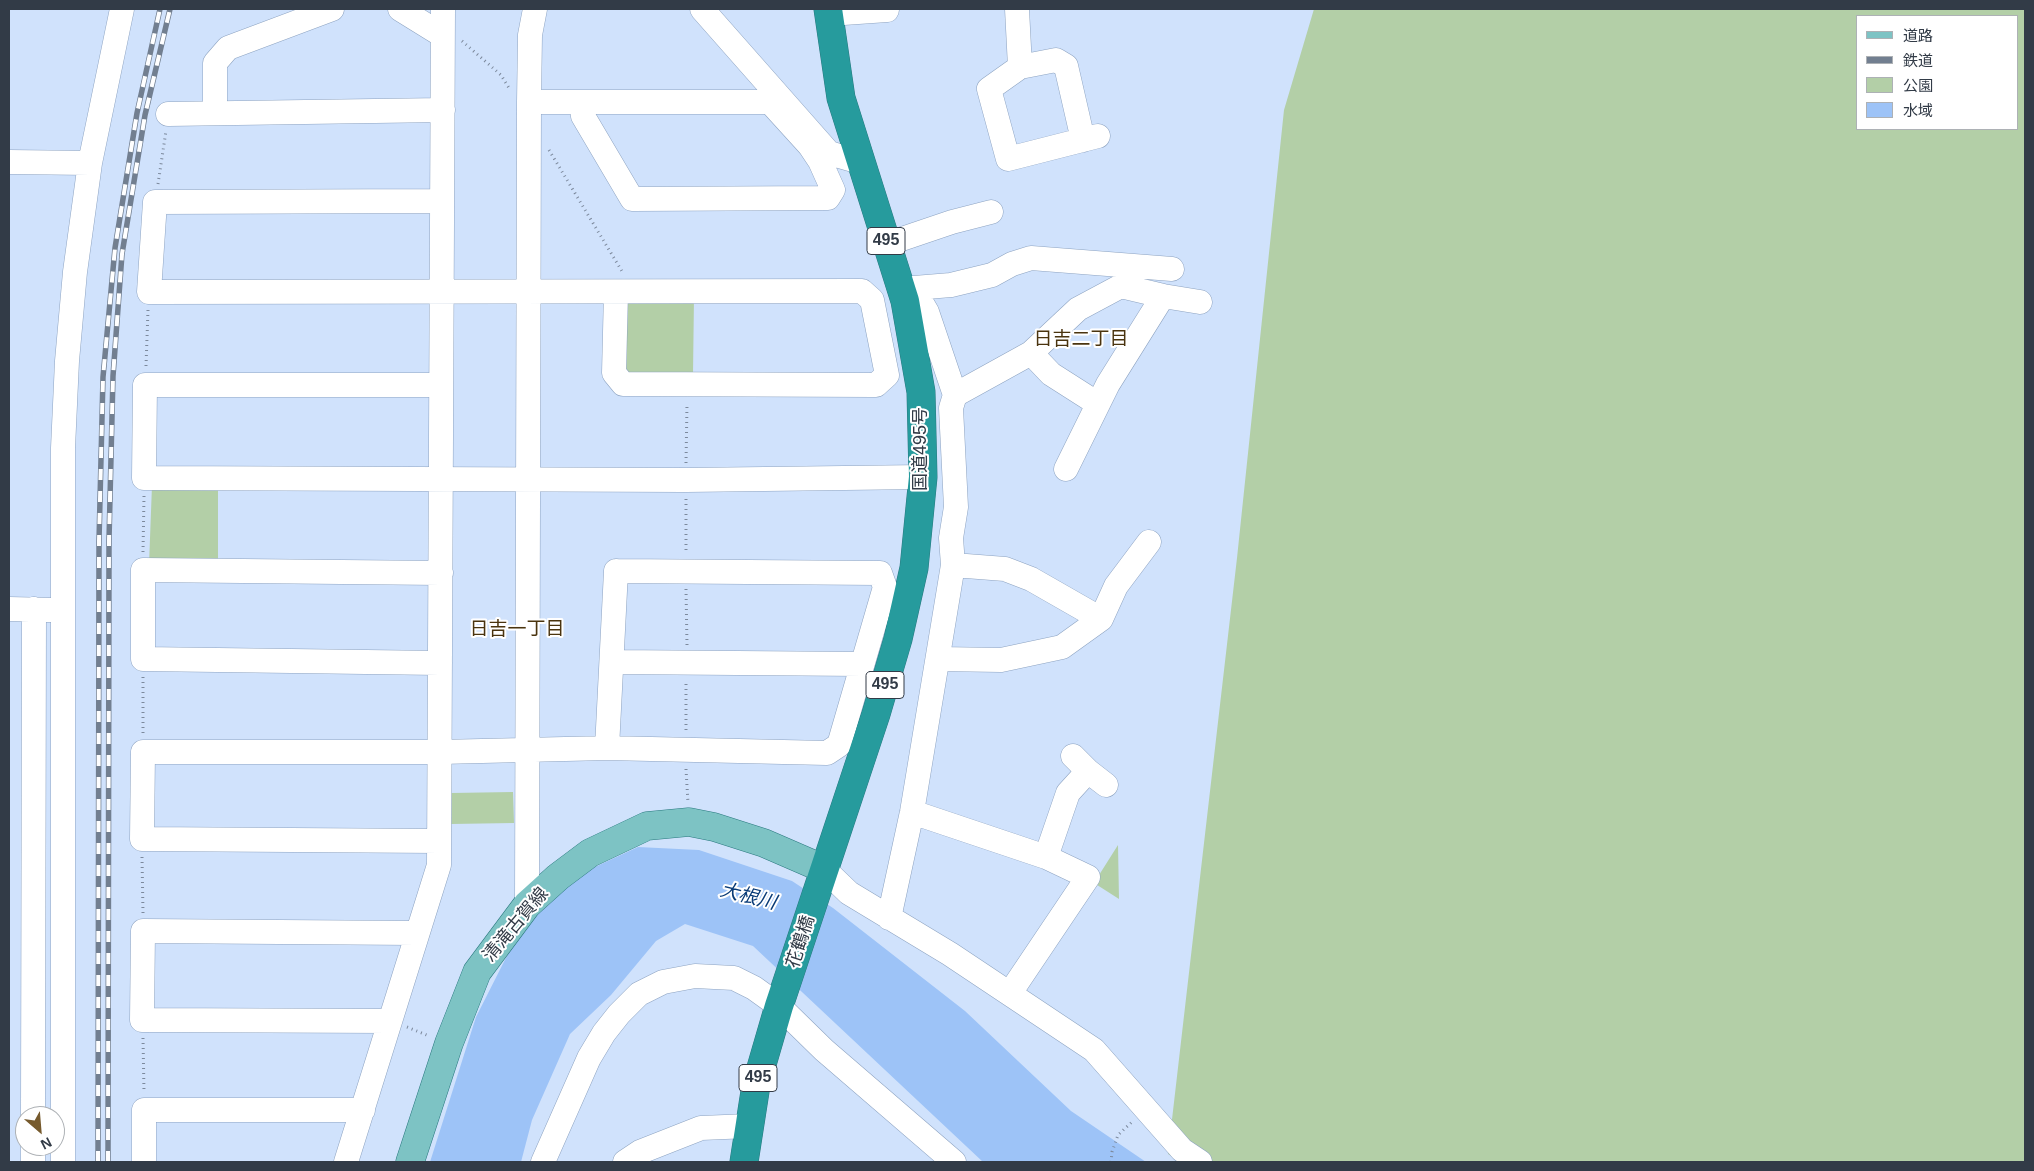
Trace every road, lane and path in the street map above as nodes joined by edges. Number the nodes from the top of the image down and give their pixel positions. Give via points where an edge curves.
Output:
1 (122, 9) edge
2 (332, 9) edge
3 (400, 9) edge
4 (443, 9) edge
5 (534, 9) edge
6 (702, 9) edge
7 (1017, 9) edge
8 (887, 10) edge
9 (828, 11) edge
10 (442, 35) junction
11 (1020, 67) junction
12 (582, 102) junction
13 (523, 103) junction
14 (443, 110) junction
15 (215, 113) junction
16 (168, 114) joint
17 (9, 162) edge
18 (860, 162) junction
19 (90, 163) junction
20 (442, 201) junction
21 (155, 202) junction
22 (991, 212) dead end
23 (887, 244) junction
24 (1172, 269) dead end
25 (528, 290) junction
26 (443, 291) junction
27 (148, 292) junction
28 (625, 292) junction
29 (903, 295) junction
30 (1163, 296) junction
31 (1200, 302) dead end
32 (1031, 353) junction
33 (687, 383) junction
34 (441, 384) junction
35 (146, 385) junction
36 (956, 395) junction
37 (1098, 404) junction
38 (1066, 469) dead end
39 (923, 477) junction
40 (144, 478) junction
41 (441, 478) junction
42 (527, 478) junction
43 (686, 480) junction
44 (920, 505) junction
45 (956, 507) junction
46 (1149, 542) dead end
47 (954, 565) junction
48 (143, 570) junction
49 (686, 572) junction
50 (441, 573) junction
51 (9, 609) edge
52 (34, 609) junction
53 (62, 610) junction
54 (1101, 619) junction
55 (143, 659) junction
56 (939, 659) junction
57 (612, 662) junction
58 (440, 663) junction
59 (687, 663) junction
60 (862, 664) junction
61 (607, 748) junction
62 (527, 750) junction
63 (686, 750) junction
64 (143, 752) junction
65 (440, 752) junction
66 (1089, 771) dead end
67 (912, 812) junction
68 (689, 822) junction
69 (142, 839) junction
70 (439, 841) junction
71 (1046, 857) junction
72 (822, 878) junction
73 (528, 905) junction
74 (889, 918) junction
75 (143, 931) junction
76 (416, 933) junction
77 (1010, 993) junction
78 (781, 1001) junction
79 (142, 1020) junction
80 (390, 1021) junction
81 (449, 1043) junction
82 (33, 1106) edge
83 (1146, 1109) junction
84 (144, 1110) junction
85 (363, 1110) junction
86 (749, 1126) junction
87 (63, 1162) edge
88 (144, 1162) edge
89 (346, 1162) edge
90 (410, 1162) edge
91 (542, 1162) edge
92 (625, 1162) edge
93 (744, 1162) edge
94 (954, 1162) edge
95 (1111, 1162) edge
96 (1200, 1162) edge

1 - 19 street
2 - 15 street via 228,48 215,63
3 - 10 street
4 - 10 street
5 - 13 street
6 - 18 street via 829,153
7 - 11 street
8 - 9 street
9 - 18 highway, 国道495号 / 495 via 841,98
10 - 13 path via 454,34 501,75
10 - 14 street
11 - 11 street via 989,89 1008,159 1091,138 1066,66 1056,60
12 - 12 street via 770,102 810,146 834,190 828,198 632,198 582,116
12 - 13 street
13 - 25 street
13 - 28 path
14 - 15 street
14 - 20 street
15 - 16 street
16 - 21 path
17 - 19 street
18 - 23 highway, 国道495号 / 495
19 - 53 street via 67,361
20 - 21 street
20 - 26 street
21 - 27 street
22 - 23 street
23 - 29 highway, 国道495号 / 495
24 - 29 street via 1031,258 992,275
25 - 26 street
25 - 28 street
25 - 42 street
26 - 27 street
26 - 34 street
27 - 35 path
28 - 33 street via 614,373 623,384
28 - 33 street via 862,291 872,300 887,375 876,385
29 - 36 street via 920,300 927,312
29 - 39 highway, 国道495号 / 495 via 921,392
30 - 31 street
30 - 32 street via 1121,286 1078,309
30 - 37 street
32 - 36 street
32 - 37 street via 1051,374
33 - 43 path
34 - 35 street
34 - 41 street
35 - 40 street
36 - 45 street via 951,408
37 - 38 street
39 - 43 street
39 - 44 highway, 国道495号 / 495
40 - 41 street
40 - 48 path
41 - 42 street
41 - 50 street
42 - 43 street
42 - 62 street
43 - 49 path
44 - 45 street
44 - 72 highway, 国道495号 / 495 via 914,568 898,639
45 - 47 street via 951,538
46 - 54 street via 1116,586
47 - 54 street via 1005,569 1031,579
47 - 56 street
48 - 50 street
48 - 55 street
49 - 57 street via 616,571
49 - 59 path
49 - 60 street via 880,574 885,587
50 - 58 street
51 - 52 street
52 - 53 street
52 - 82 street
53 - 87 street
54 - 56 street via 1062,647 1002,660
55 - 58 street
55 - 64 path
56 - 67 street
57 - 59 street
57 - 61 street
58 - 65 street
59 - 60 street
59 - 63 path
60 - 63 street via 839,745 827,753
61 - 62 street
61 - 63 street
62 - 65 street
62 - 73 street
63 - 68 path
64 - 65 street
64 - 69 street
65 - 70 street
66 - 71 street via 1068,793
67 - 71 street
67 - 74 street
68 - 72 main road, 清滝古賀線 via 764,843
68 - 73 main road, 清滝古賀線 via 647,826 620,837 590,853
69 - 70 street
69 - 75 path
70 - 76 street via 440,864
71 - 77 street via 1088,877
72 - 74 street
72 - 78 highway, 花鶴橋 / 495
73 - 81 main road, 清滝古賀線 via 477,972
74 - 77 street
75 - 76 street
75 - 79 street
76 - 80 street
77 - 83 street via 1094,1050
78 - 86 highway, 495 via 756,1085
78 - 91 street via 734,978 718,976 679,978 639,994 604,1033 589,1058
78 - 94 street via 830,1056
79 - 80 street
79 - 84 path
80 - 81 path
80 - 85 street
81 - 90 main road, 清滝古賀線
83 - 95 path via 1118,1135
83 - 96 street via 1182,1150
84 - 85 street
84 - 88 street
85 - 89 street
86 - 92 street via 701,1128 640,1152
86 - 93 highway, 495

